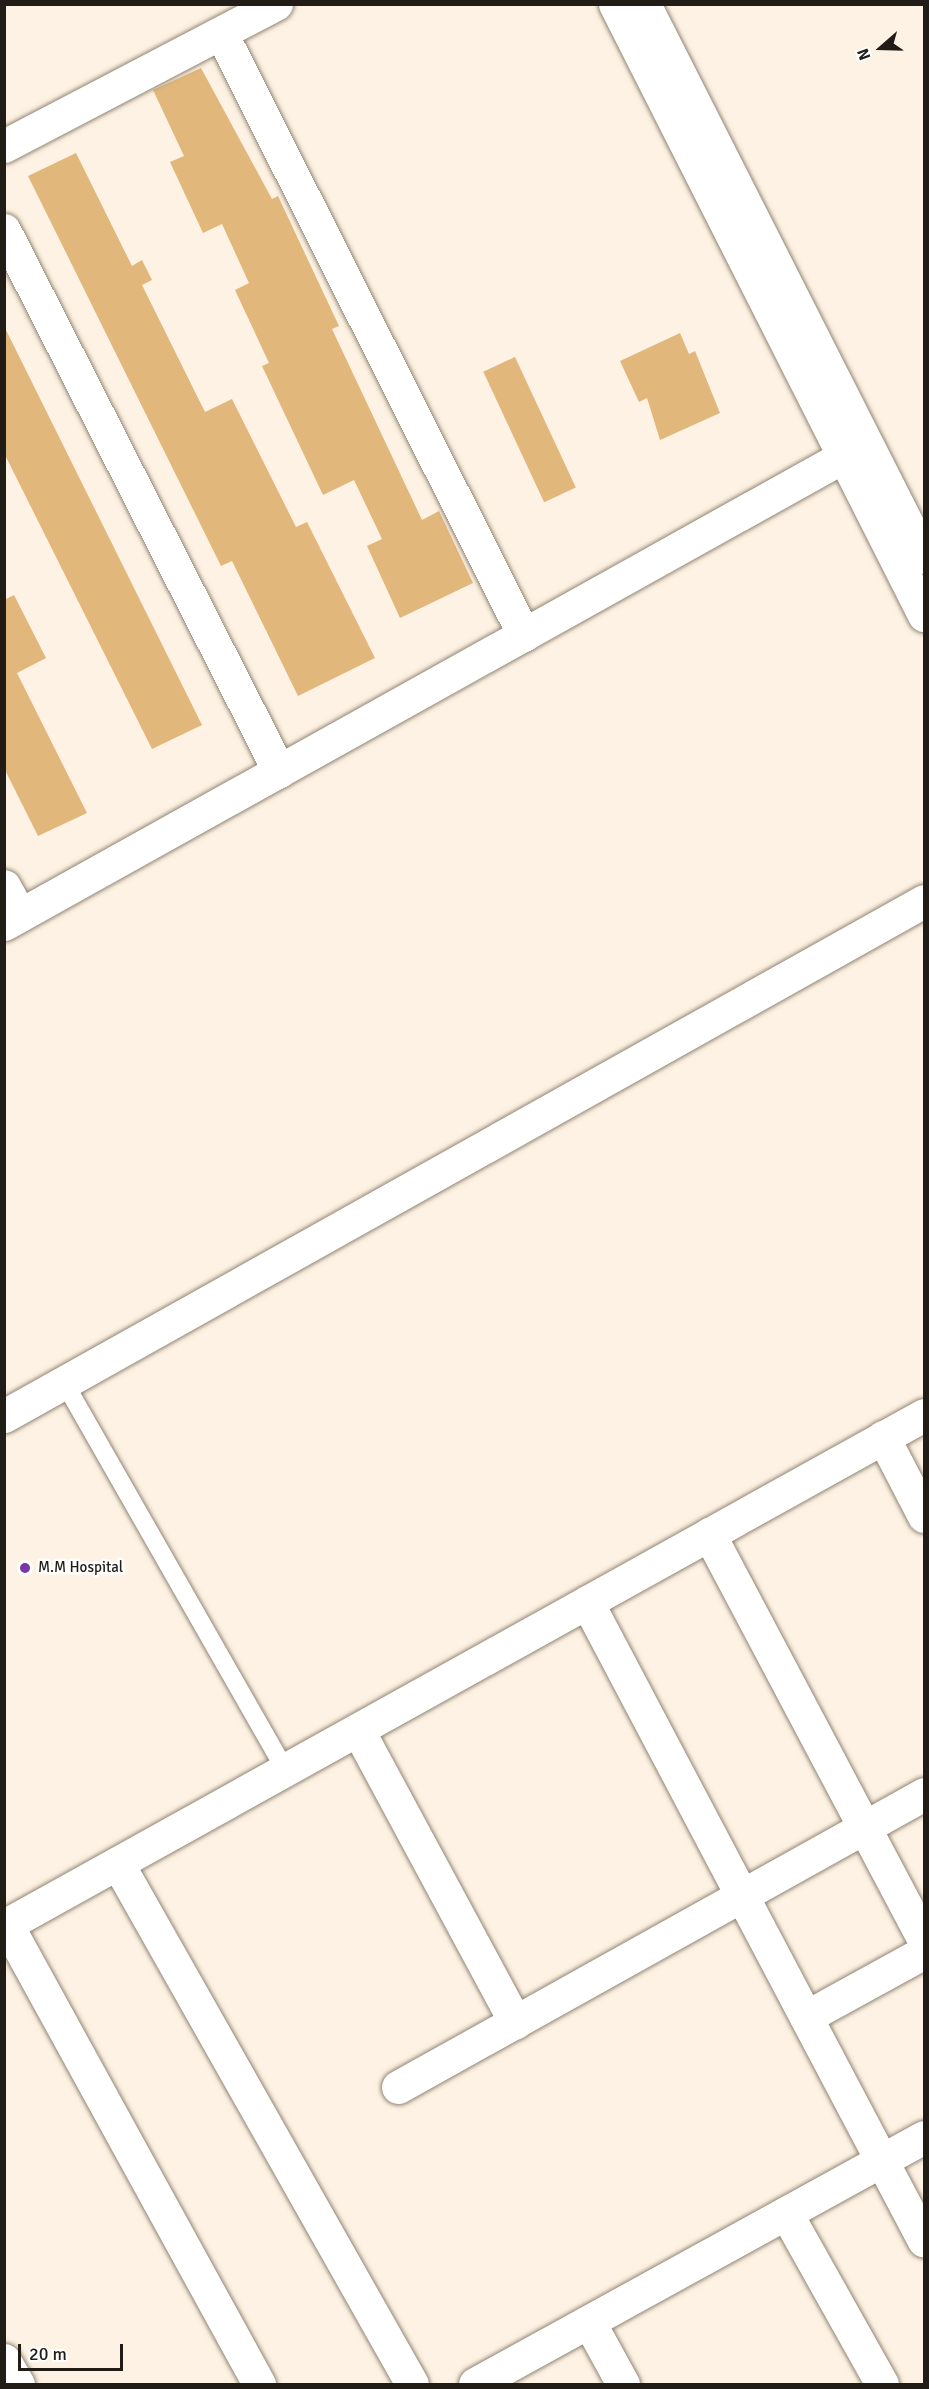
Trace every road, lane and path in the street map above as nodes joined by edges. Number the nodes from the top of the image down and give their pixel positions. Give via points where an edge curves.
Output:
1 (276, 4) edge
2 (615, 4) edge
3 (644, 4) edge
4 (221, 33) junction
5 (4, 147) edge
6 (4, 230) edge
7 (844, 456) junction
8 (924, 557) edge
9 (924, 615) edge
10 (524, 635) junction
11 (279, 771) junction
12 (4, 886) edge
13 (924, 901) edge
14 (12, 919) edge
15 (64, 1382) junction
16 (924, 1415) edge
17 (4, 1416) edge
18 (883, 1437) junction
19 (924, 1516) edge
20 (709, 1534) junction
21 (587, 1602) junction
22 (358, 1730) junction
23 (285, 1770) junction
24 (924, 1794) edge
25 (865, 1828) junction
26 (118, 1863) junction
27 (742, 1896) junction
28 (6, 1926) edge
29 (924, 1940) edge
30 (924, 1952) edge
31 (806, 2017) junction
32 (515, 2022) junction
33 (398, 2087) dead end
34 (924, 2137) edge
35 (882, 2161) junction
36 (786, 2213) junction
37 (924, 2241) edge
38 (590, 2322) junction
39 (4, 2360) edge
40 (18, 2385) edge
41 (259, 2385) edge
42 (412, 2385) edge
43 (475, 2385) edge
44 (623, 2385) edge
45 (882, 2385) edge

1 - 4 street
2 - 7 street
3 - 8 street
4 - 5 street
4 - 10 street
6 - 11 street
7 - 9 street
7 - 10 street
10 - 11 street
11 - 14 street
12 - 14 street
13 - 15 street
15 - 17 street
15 - 23 lane
16 - 18 street
18 - 19 street
18 - 20 street
20 - 21 street
20 - 25 street
21 - 22 street
21 - 27 street
22 - 23 street
22 - 32 street
23 - 26 street
24 - 25 street
25 - 27 street
25 - 29 street
26 - 28 street
26 - 42 street
27 - 31 street
27 - 32 street
28 - 41 street
30 - 31 street
31 - 35 street
32 - 33 street
34 - 35 street
35 - 36 street
35 - 37 street
36 - 38 street
36 - 45 street
38 - 43 street
38 - 44 street
39 - 40 street

